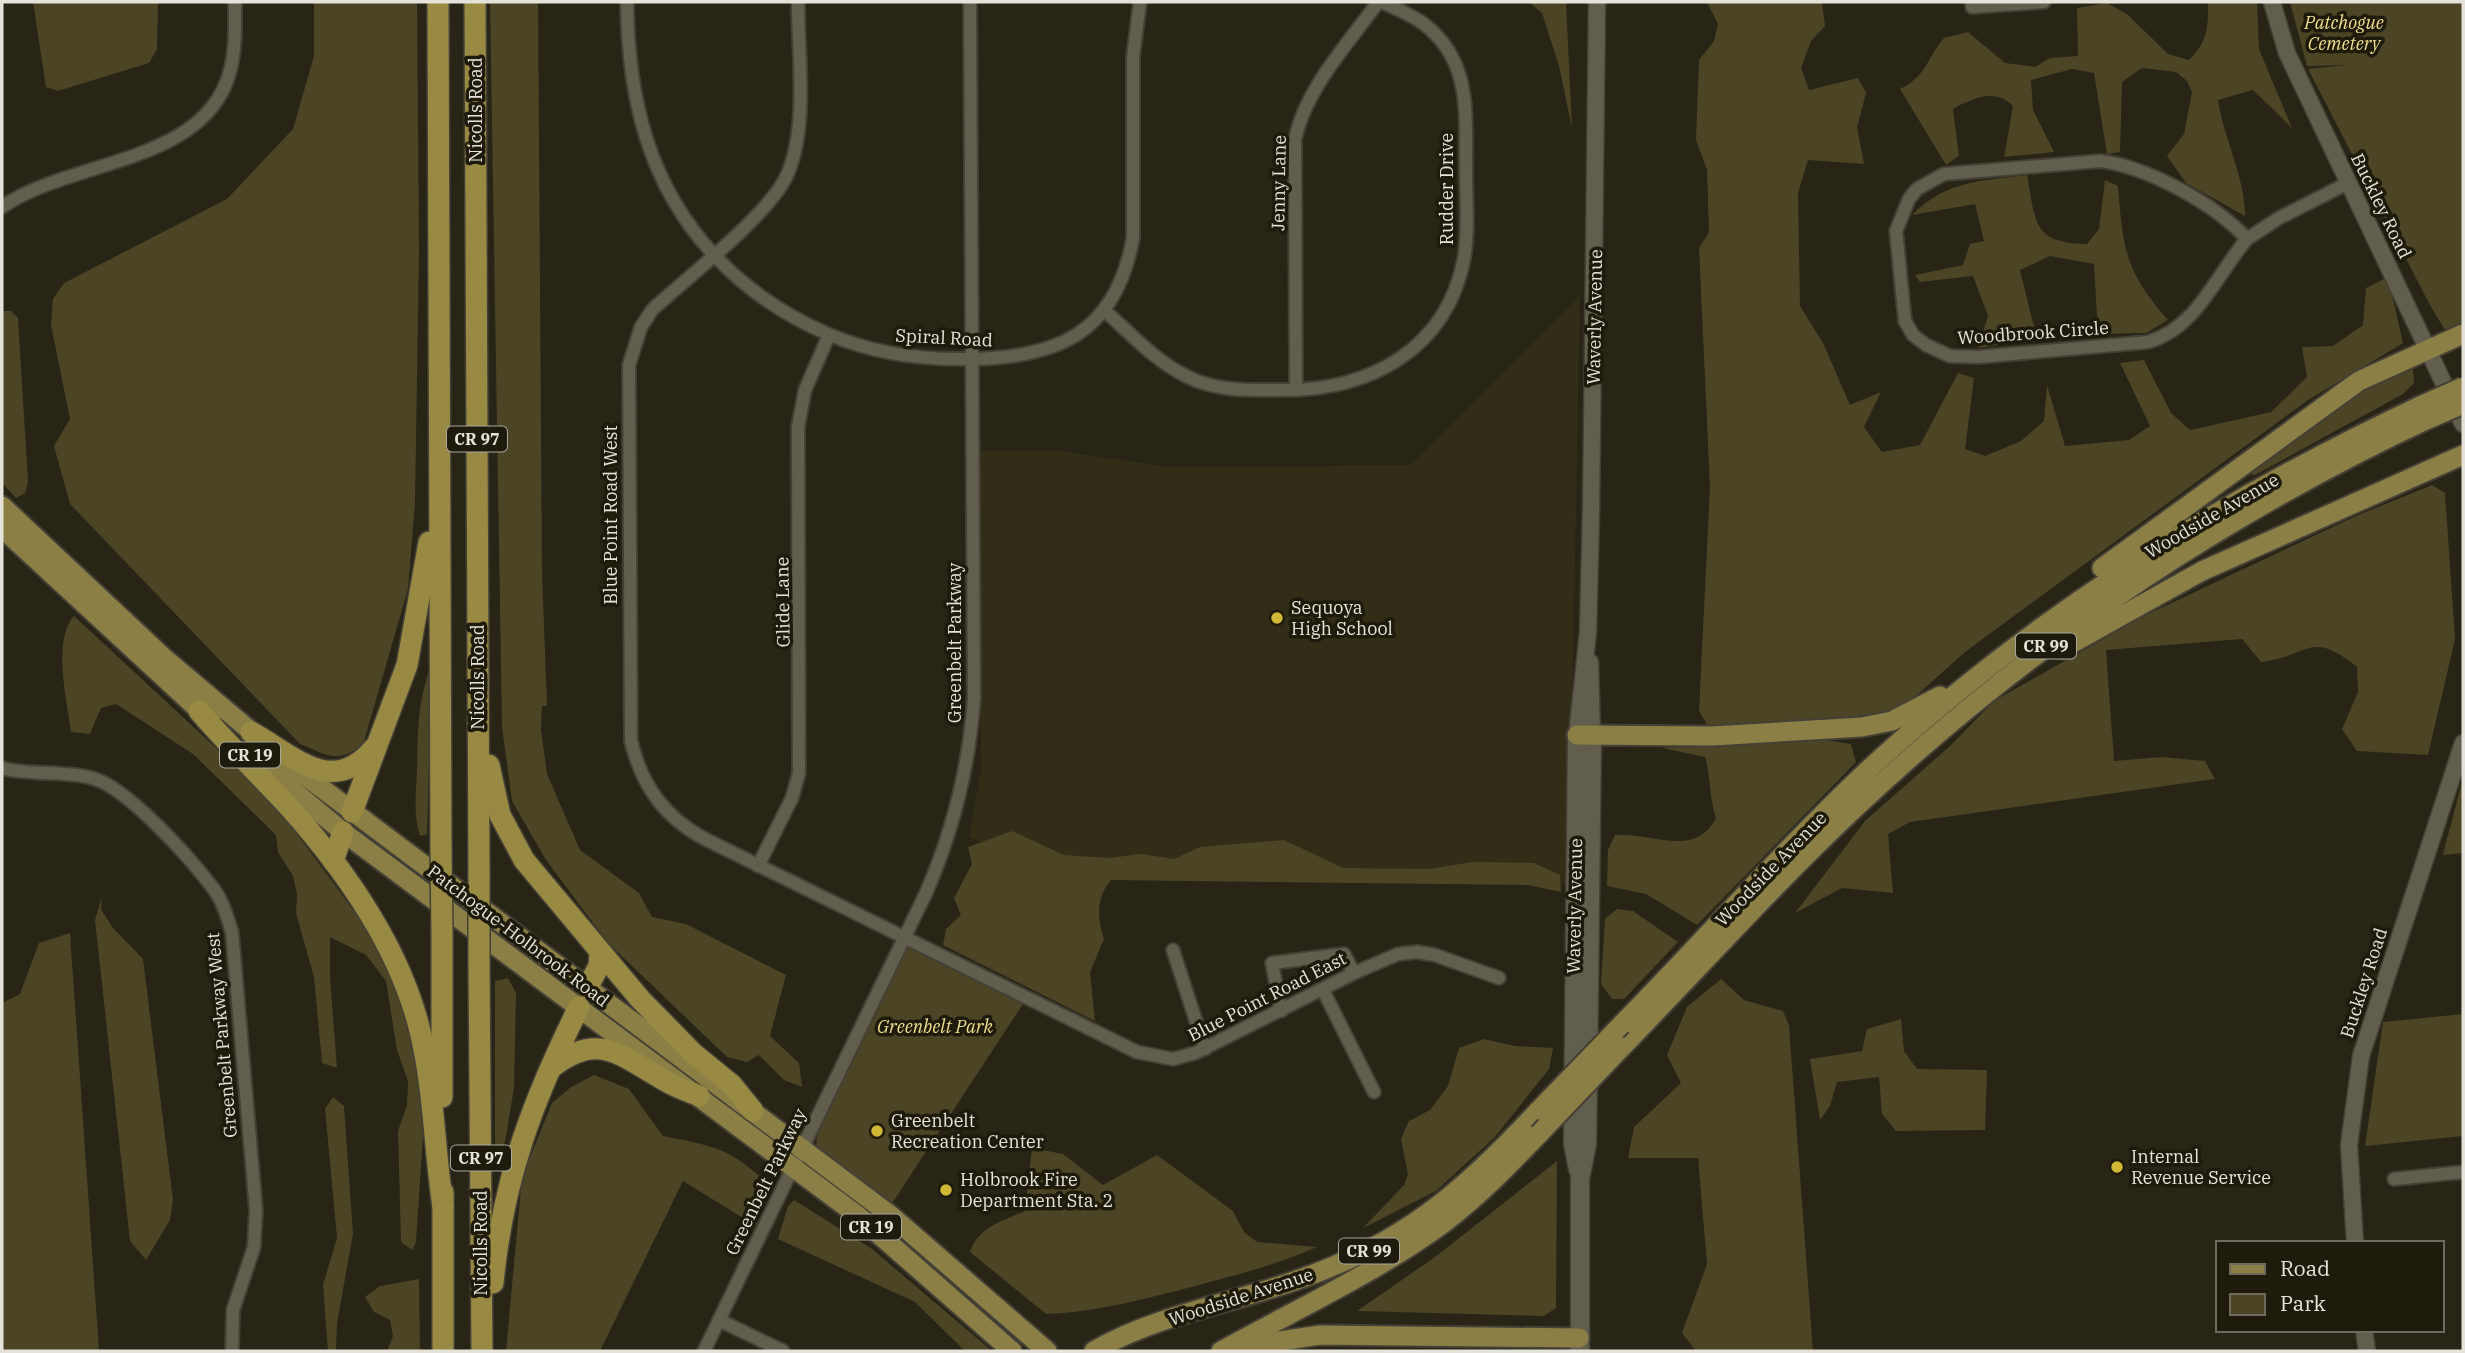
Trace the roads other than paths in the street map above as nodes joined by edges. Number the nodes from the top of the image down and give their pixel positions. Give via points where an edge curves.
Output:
1 (235, 2) edge
2 (438, 2) edge
3 (475, 2) edge
4 (627, 2) edge
5 (798, 2) edge
6 (970, 2) edge
7 (1140, 2) edge
8 (1380, 2) edge
9 (1597, 2) edge
10 (2044, 2) edge
11 (2272, 2) edge
12 (1972, 4) edge
13 (2348, 183) junction
14 (2, 207) edge
15 (2247, 239) junction
16 (714, 255) junction
17 (1104, 310) junction
18 (2463, 334) edge
19 (829, 335) junction
20 (2430, 348) junction
21 (972, 359) junction
22 (2463, 387) edge
23 (1296, 390) junction
24 (2463, 404) edge
25 (2423, 413) junction
26 (440, 418) junction
27 (2463, 424) edge
28 (2463, 455) edge
29 (2, 506) edge
30 (2, 528) edge
31 (2033, 633) junction
32 (478, 636) junction
33 (1986, 669) junction
34 (1986, 694) junction
35 (199, 711) junction
36 (251, 733) junction
37 (1585, 735) junction
38 (380, 741) junction
39 (2463, 743) edge
40 (2, 770) edge
41 (348, 822) junction
42 (333, 861) junction
43 (758, 866) junction
44 (905, 935) junction
45 (1715, 940) junction
46 (1172, 950) dead end
47 (600, 953) junction
48 (1698, 958) junction
49 (1354, 973) junction
50 (1499, 978) dead end
51 (1323, 990) junction
52 (583, 997) junction
53 (1281, 1011) junction
54 (1205, 1049) junction
55 (551, 1068) junction
56 (1374, 1092) dead end
57 (699, 1096) junction
58 (752, 1111) junction
59 (802, 1147) junction
60 (792, 1166) junction
61 (2463, 1172) edge
62 (2393, 1179) dead end
63 (443, 1207) junction
64 (2355, 1241) edge
65 (719, 1320) junction
66 (2364, 1332) edge
67 (1579, 1345) edge
68 (232, 1351) edge
69 (443, 1351) edge
70 (482, 1351) edge
71 (491, 1351) edge
72 (704, 1351) edge
73 (783, 1351) edge
74 (1012, 1351) edge
75 (1047, 1351) edge
76 (1094, 1351) edge
77 (1221, 1351) edge
78 (1243, 1351) edge
79 (2367, 1351) edge

1 - 14 street via 230,71 206,116 167,143 49,182
2 - 26 highway, Nicolls Road / CR 97
3 - 32 highway, Nicolls Road / CR 97
4 - 16 street, Spiral Road via 627,46 640,122 674,200
5 - 16 street, Blue Point Road West via 798,133 791,166 765,206
6 - 21 street, Greenbelt Parkway
7 - 17 street, Spiral Road via 1133,57 1133,238 1118,287
8 - 23 street, Jenny Lane via 1309,99 1297,129
8 - 23 street, Rudder Drive via 1423,23 1438,36 1461,72 1465,95 1464,259 1444,312 1427,335 1398,360 1353,382
9 - 37 street, Waverly Avenue
10 - 12 street
11 - 13 street, Buckley Road via 2287,52
13 - 15 street, Woodbrook Circle
13 - 20 street, Buckley Road
15 - 15 street, Woodbrook Circle via 2189,320 2166,337 2148,342 1950,356 1913,335 1900,301 1896,231 1902,212 1917,189 1944,174 2120,163 2217,210
16 - 19 street, Spiral Road via 764,300
16 - 43 street, Blue Point Road West via 652,310 641,327 629,365 631,741 649,791 667,812 686,829
17 - 21 street, Spiral Road via 1050,350
17 - 23 street, Rudder Drive via 1158,358 1202,383 1233,389
18 - 20 main road
19 - 21 street, Spiral Road via 901,355
19 - 43 street, Glide Lane via 804,390 799,427 799,774 792,799
20 - 27 street, Buckley Road
20 - 31 main road via 2367,377 2318,409 2071,590
21 - 44 street, Greenbelt Parkway via 971,738 951,830
22 - 25 main road, Woodside Avenue / CR 99, bridge
24 - 25 main road, Woodside Avenue / CR 99, bridge
25 - 31 main road, Woodside Avenue / CR 99 via 2314,457 2178,534
25 - 34 main road, Woodside Avenue / CR 99 via 2214,533 2078,622
26 - 38 highway via 419,613 401,688
26 - 63 highway, Nicolls Road / CR 97, bridge
28 - 34 main road via 2170,587
29 - 36 main road, Patchogue-Holbrook Road / CR 19
30 - 35 main road, Patchogue-Holbrook Road / CR 19
31 - 33 main road, Woodside Avenue / CR 99
32 - 47 highway via 490,774 506,830 537,877
32 - 70 highway, Nicolls Road / CR 97, bridge
33 - 37 main road via 1913,711 1874,725 1741,735
33 - 45 main road, Woodside Avenue / CR 99 via 1849,789
34 - 45 main road, Woodside Avenue / CR 99 via 1854,809
35 - 41 main road, Patchogue-Holbrook Road / CR 19
35 - 42 highway
36 - 38 highway via 308,766 334,773 357,767
36 - 41 main road, Patchogue-Holbrook Road / CR 19
37 - 67 main road, Waverly Avenue via 1587,1131 1580,1179
38 - 41 highway
39 - 64 street, Buckley Road via 2361,1056 2349,1145
40 - 68 street, Greenbelt Parkway West via 75,775 113,787 141,809 213,888 225,909 232,932 256,1210 254,1247 233,1310
41 - 42 highway
41 - 52 main road, Patchogue-Holbrook Road / CR 19
42 - 63 highway via 389,947 413,1004 427,1067
43 - 44 street, Blue Point Road West
44 - 54 street, Blue Point Road East via 1137,1052 1173,1059
44 - 59 street, Greenbelt Parkway
45 - 48 main road, Woodside Avenue / CR 99
46 - 54 street
47 - 52 highway
47 - 58 highway via 658,1018 732,1085
48 - 76 main road, Woodside Avenue / CR 99, bridge via 1621,1025 1460,1190 1409,1228 1328,1270 1126,1334
48 - 77 main road, Woodside Avenue / CR 99, bridge via 1622,1047 1476,1197 1413,1244
49 - 50 street, Blue Point Road East via 1417,952
49 - 51 street, Blue Point Road East
49 - 53 street via 1345,954 1272,963
51 - 53 street, Blue Point Road East
51 - 56 street
52 - 55 highway
52 - 57 main road, Patchogue-Holbrook Road / CR 19
52 - 58 main road, Patchogue-Holbrook Road / CR 19
53 - 54 street, Blue Point Road East
55 - 57 highway via 577,1053 610,1050
55 - 71 highway via 521,1139 505,1200 493,1285
57 - 60 main road, Patchogue-Holbrook Road / CR 19
58 - 59 main road, Patchogue-Holbrook Road / CR 19
59 - 60 street, Greenbelt Parkway
59 - 75 main road, Patchogue-Holbrook Road / CR 19 via 920,1238
60 - 65 street, Greenbelt Parkway
60 - 74 main road, Patchogue-Holbrook Road / CR 19 via 866,1223
61 - 62 street
63 - 69 highway, Nicolls Road / CR 97
65 - 72 street, Greenbelt Parkway
65 - 73 street
66 - 79 street
67 - 78 main road via 1320,1335

